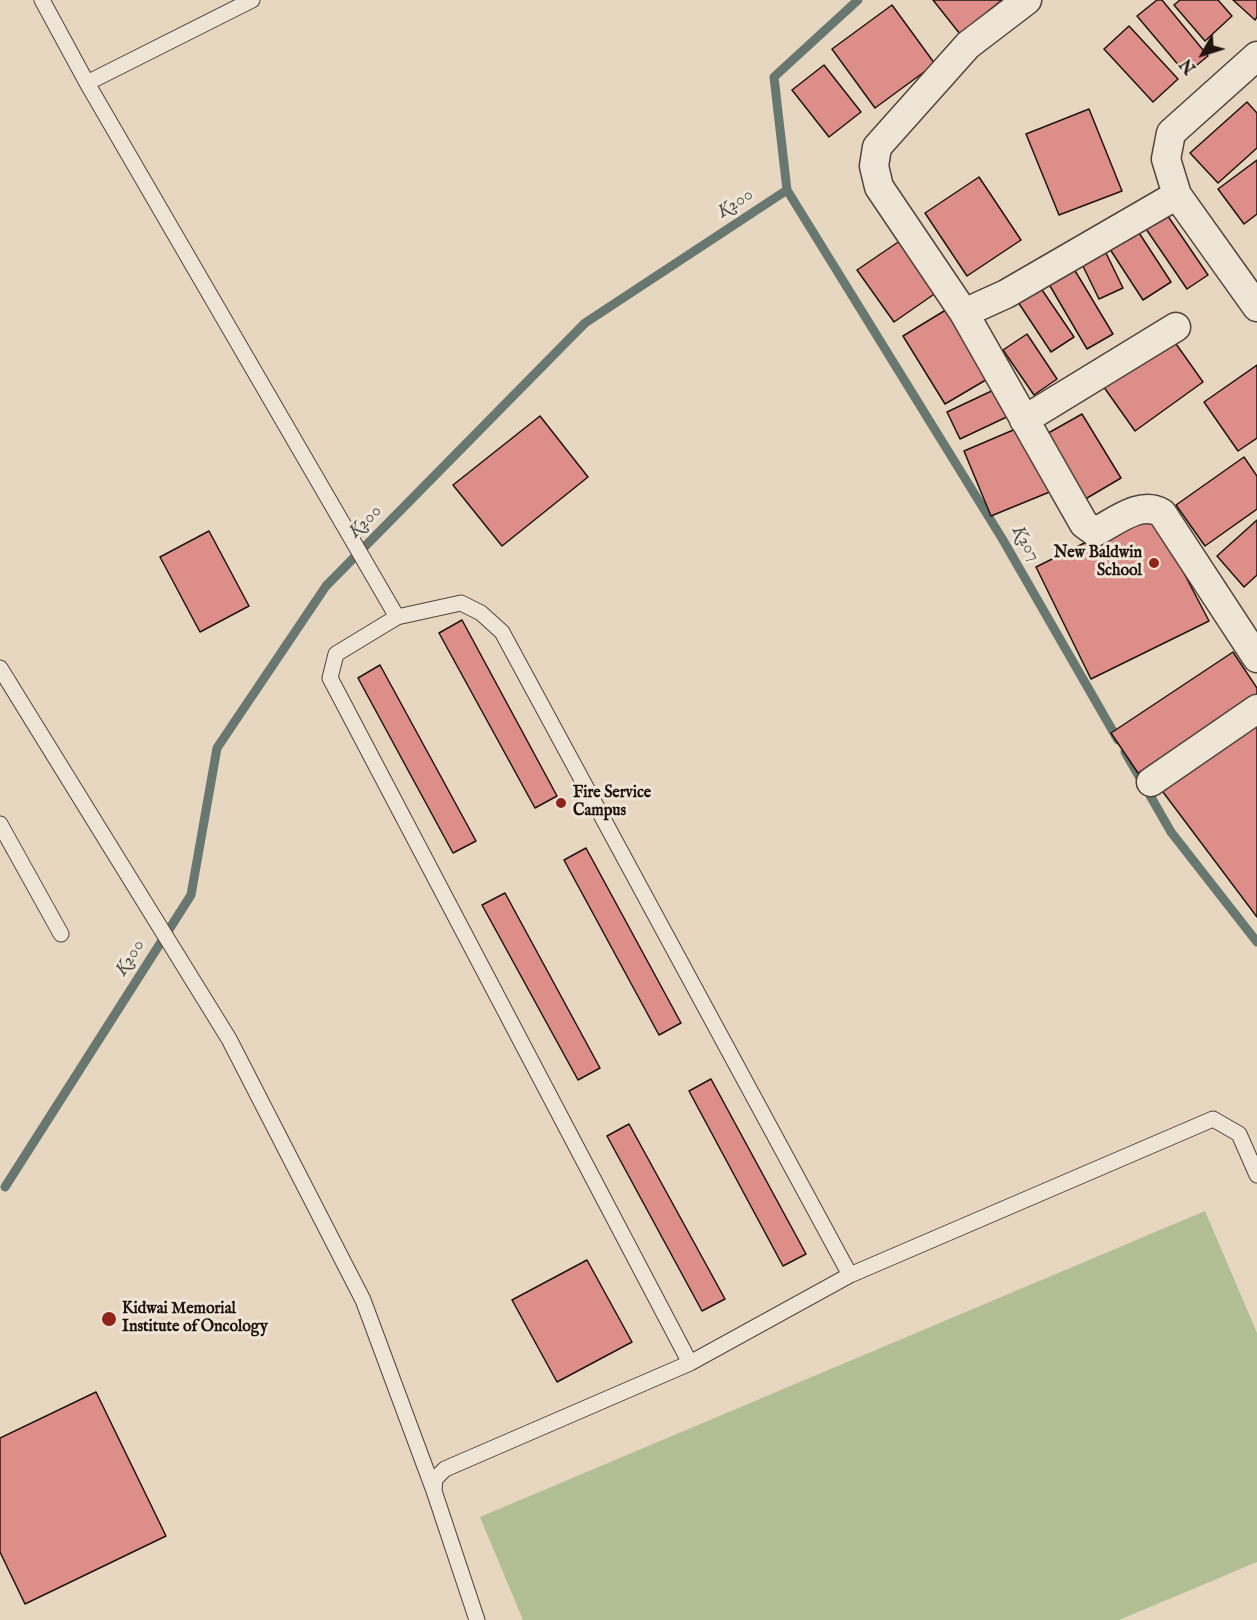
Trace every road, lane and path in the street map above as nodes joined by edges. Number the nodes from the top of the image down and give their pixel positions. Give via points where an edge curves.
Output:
1 (42, 0) edge
2 (252, 0) edge
3 (1028, 0) edge
4 (1257, 56) edge
5 (87, 83) junction
6 (1177, 195) junction
7 (1257, 307) edge
8 (964, 313) junction
9 (1176, 327) dead end
10 (1024, 420) junction
11 (397, 617) junction
12 (1257, 658) edge
13 (0, 668) edge
14 (1257, 708) edge
15 (1151, 782) dead end
16 (0, 824) edge
17 (61, 934) dead end
18 (1257, 1174) edge
19 (850, 1275) junction
20 (690, 1363) junction
21 (434, 1491) junction
22 (477, 1620) edge

1 - 5 lane
2 - 5 lane
3 - 8 street via 968,45 877,147 874,166 879,187
4 - 6 street via 1171,133 1166,159
5 - 11 lane
6 - 7 street
6 - 8 street via 1006,294
8 - 10 street
9 - 10 street
10 - 12 street via 1090,530 1095,532 1140,509 1162,513
11 - 19 lane via 460,603 481,613 502,632
11 - 20 lane via 336,654 330,678
13 - 21 lane via 229,1039 363,1300
14 - 15 street
16 - 17 lane
18 - 19 lane via 1239,1134 1213,1119
19 - 20 lane
20 - 21 lane via 460,1460 435,1479
21 - 22 lane

